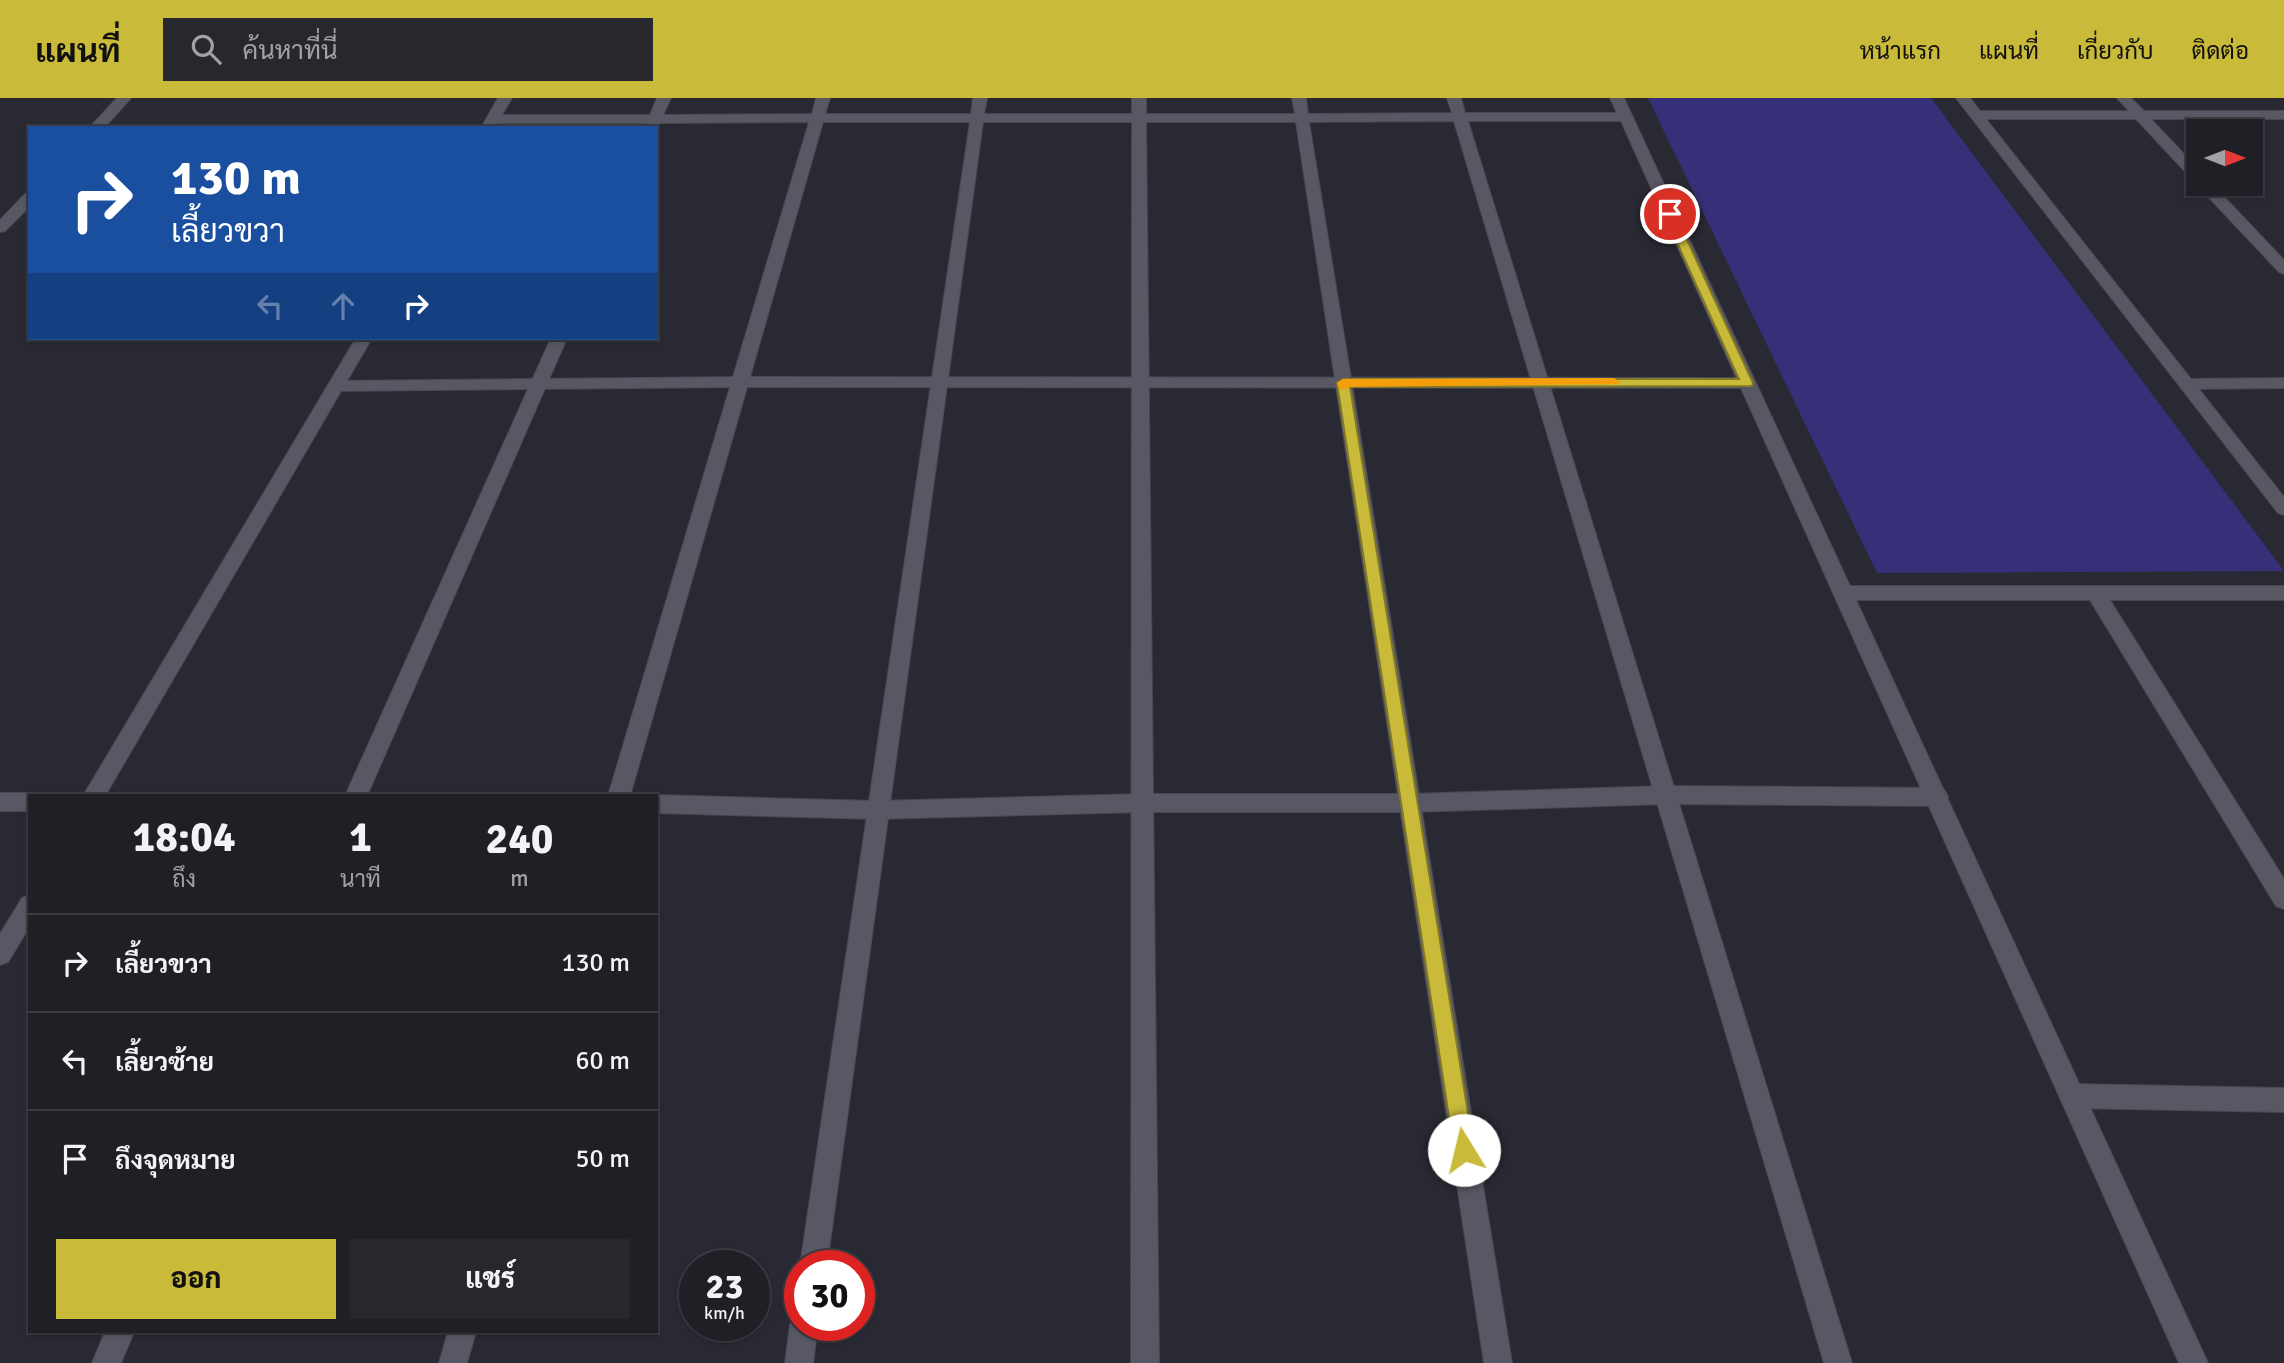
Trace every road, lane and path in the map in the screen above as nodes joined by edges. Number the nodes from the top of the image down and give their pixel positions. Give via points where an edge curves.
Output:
1 (124, 98) edge
2 (505, 98) edge
3 (664, 98) edge
4 (823, 98) edge
5 (1963, 98) edge
6 (2124, 98) edge
7 (1621, 107) edge
8 (979, 108) edge
9 (1139, 108) edge
10 (1300, 108) edge
11 (1457, 108) edge
12 (2284, 114) edge
13 (1976, 115) junction
14 (2140, 115) junction
15 (817, 119) junction
16 (653, 123) edge
17 (490, 124) edge
18 (98, 126) edge
19 (2186, 164) edge
20 (2215, 196) edge
21 (28, 199) edge
22 (0, 228) edge
23 (2284, 269) edge
24 (363, 340) edge
25 (558, 340) edge
26 (1540, 381) junction
27 (740, 382) junction
28 (939, 383) junction
29 (1343, 383) junction
30 (1747, 383) junction
31 (2284, 383) edge
32 (1140, 384) junction
33 (2186, 384) junction
34 (538, 385) junction
35 (335, 386) junction
36 (2284, 509) edge
37 (1843, 593) junction
38 (2096, 593) junction
39 (2284, 593) edge
40 (95, 794) edge
41 (357, 794) edge
42 (620, 794) edge
43 (1666, 795) junction
44 (1937, 797) junction
45 (0, 802) edge
46 (28, 802) edge
47 (1143, 803) junction
48 (1410, 803) junction
49 (658, 804) edge
50 (877, 810) junction
51 (2284, 899) edge
52 (28, 908) edge
53 (0, 955) edge
54 (2072, 1096) junction
55 (2284, 1101) edge
56 (815, 1250) edge
57 (120, 1333) edge
58 (462, 1333) edge
59 (802, 1341) edge
60 (106, 1363) edge
61 (453, 1363) edge
62 (799, 1363) edge
63 (1145, 1363) edge
64 (1498, 1363) edge
65 (1838, 1363) edge
66 (2194, 1363) edge

1 - 18 street
2 - 17 street
3 - 16 street
4 - 15 street
5 - 13 street
6 - 14 street
7 - 11 street
7 - 30 street
8 - 9 street
8 - 15 street
8 - 28 street
9 - 10 street
9 - 32 street
10 - 11 street
10 - 29 street
11 - 26 street
12 - 14 street
13 - 14 street
13 - 33 street
14 - 19 street
15 - 16 street
15 - 27 street
16 - 17 street
20 - 23 street
21 - 22 street
24 - 35 street
25 - 34 street
26 - 29 street
26 - 30 street
26 - 43 street
27 - 28 street
27 - 34 street
27 - 42 street
28 - 32 street
28 - 50 street
29 - 32 street
29 - 48 street
30 - 37 street
31 - 33 street
32 - 47 street
33 - 36 street
34 - 35 street
34 - 41 street
35 - 40 street
37 - 38 street
37 - 44 street
38 - 39 street
38 - 51 street
43 - 44 street
43 - 48 street
43 - 65 street
44 - 54 street
45 - 46 street
47 - 48 street
47 - 50 street
47 - 63 street
48 - 64 street
49 - 50 street
50 - 56 street
52 - 53 street
54 - 55 street
54 - 66 street
57 - 60 street
58 - 61 street
59 - 62 street

